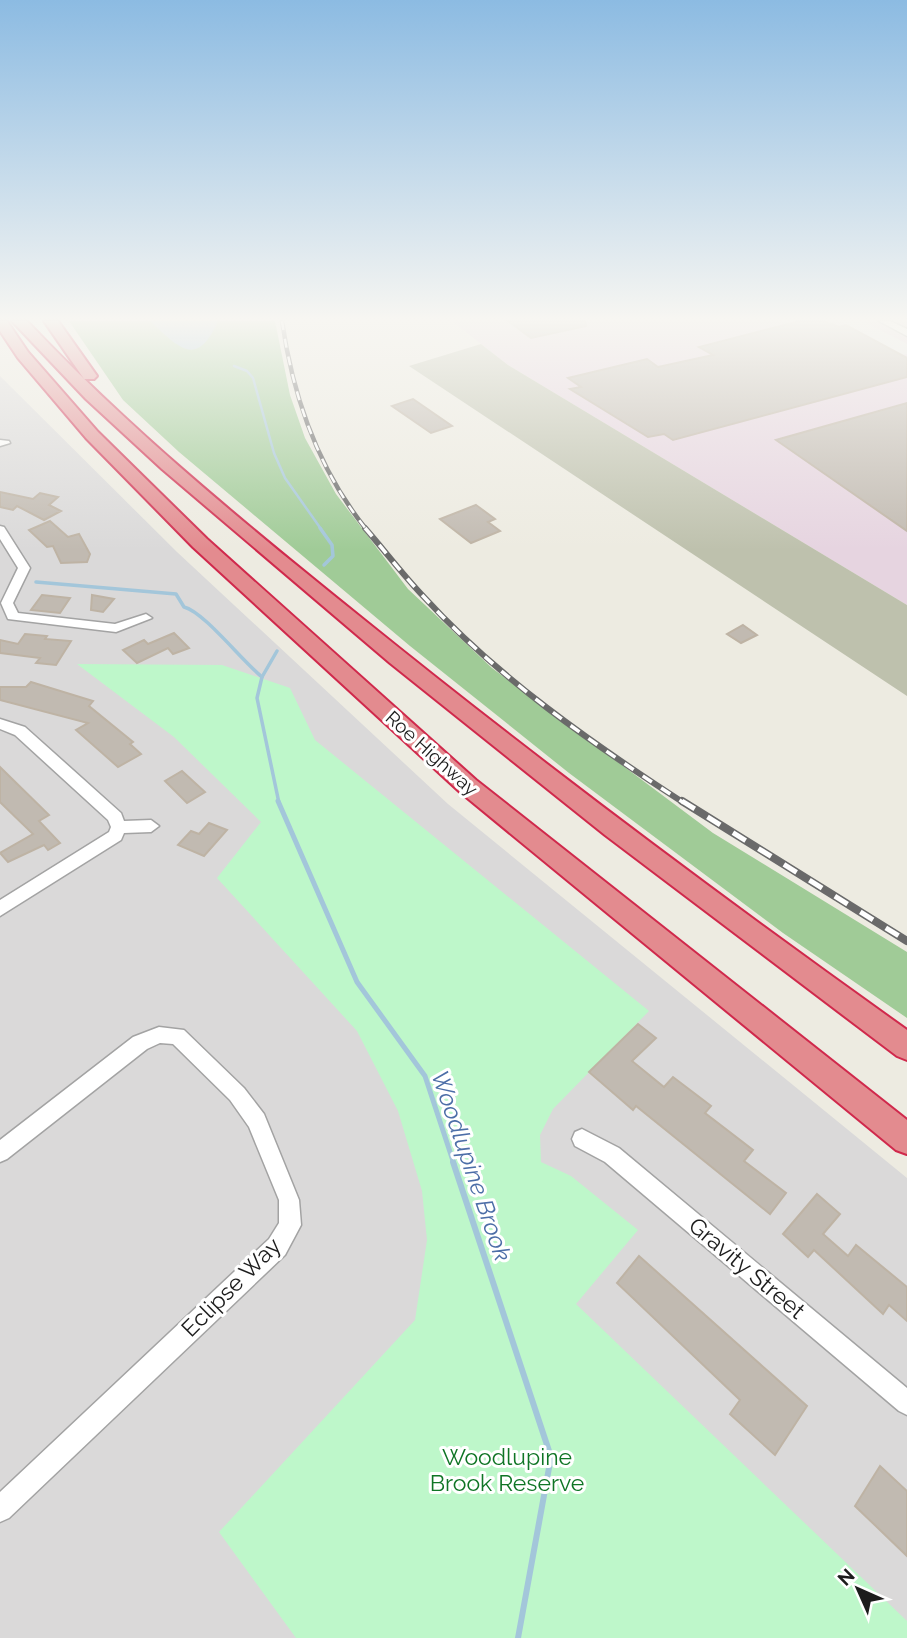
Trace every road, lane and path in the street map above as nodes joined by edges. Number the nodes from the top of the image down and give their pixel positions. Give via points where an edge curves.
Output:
1 (60, 397) edge
2 (95, 397) edge
3 (106, 397) edge
4 (131, 433) junction
5 (0, 530) edge
6 (146, 618) dead end
7 (0, 724) edge
8 (151, 826) dead end
9 (119, 827) junction
10 (0, 909) edge
11 (907, 1046) edge
12 (582, 1139) dead end
13 (907, 1139) edge
14 (0, 1152) edge
15 (907, 1403) edge
16 (0, 1509) edge

1 - 13 highway, Roe Highway via 200,544 468,786
2 - 4 highway
3 - 4 highway
4 - 11 highway via 528,764 745,930
5 - 6 street via 24,569 7,603 13,616 116,628
7 - 9 street via 20,730 115,817
8 - 9 street
9 - 10 street via 115,835
12 - 15 street, Gravity Street via 612,1155
14 - 16 street, Eclipse Way via 140,1043 159,1035 177,1036 237,1094 257,1121 289,1200 290,1225 277,1247

